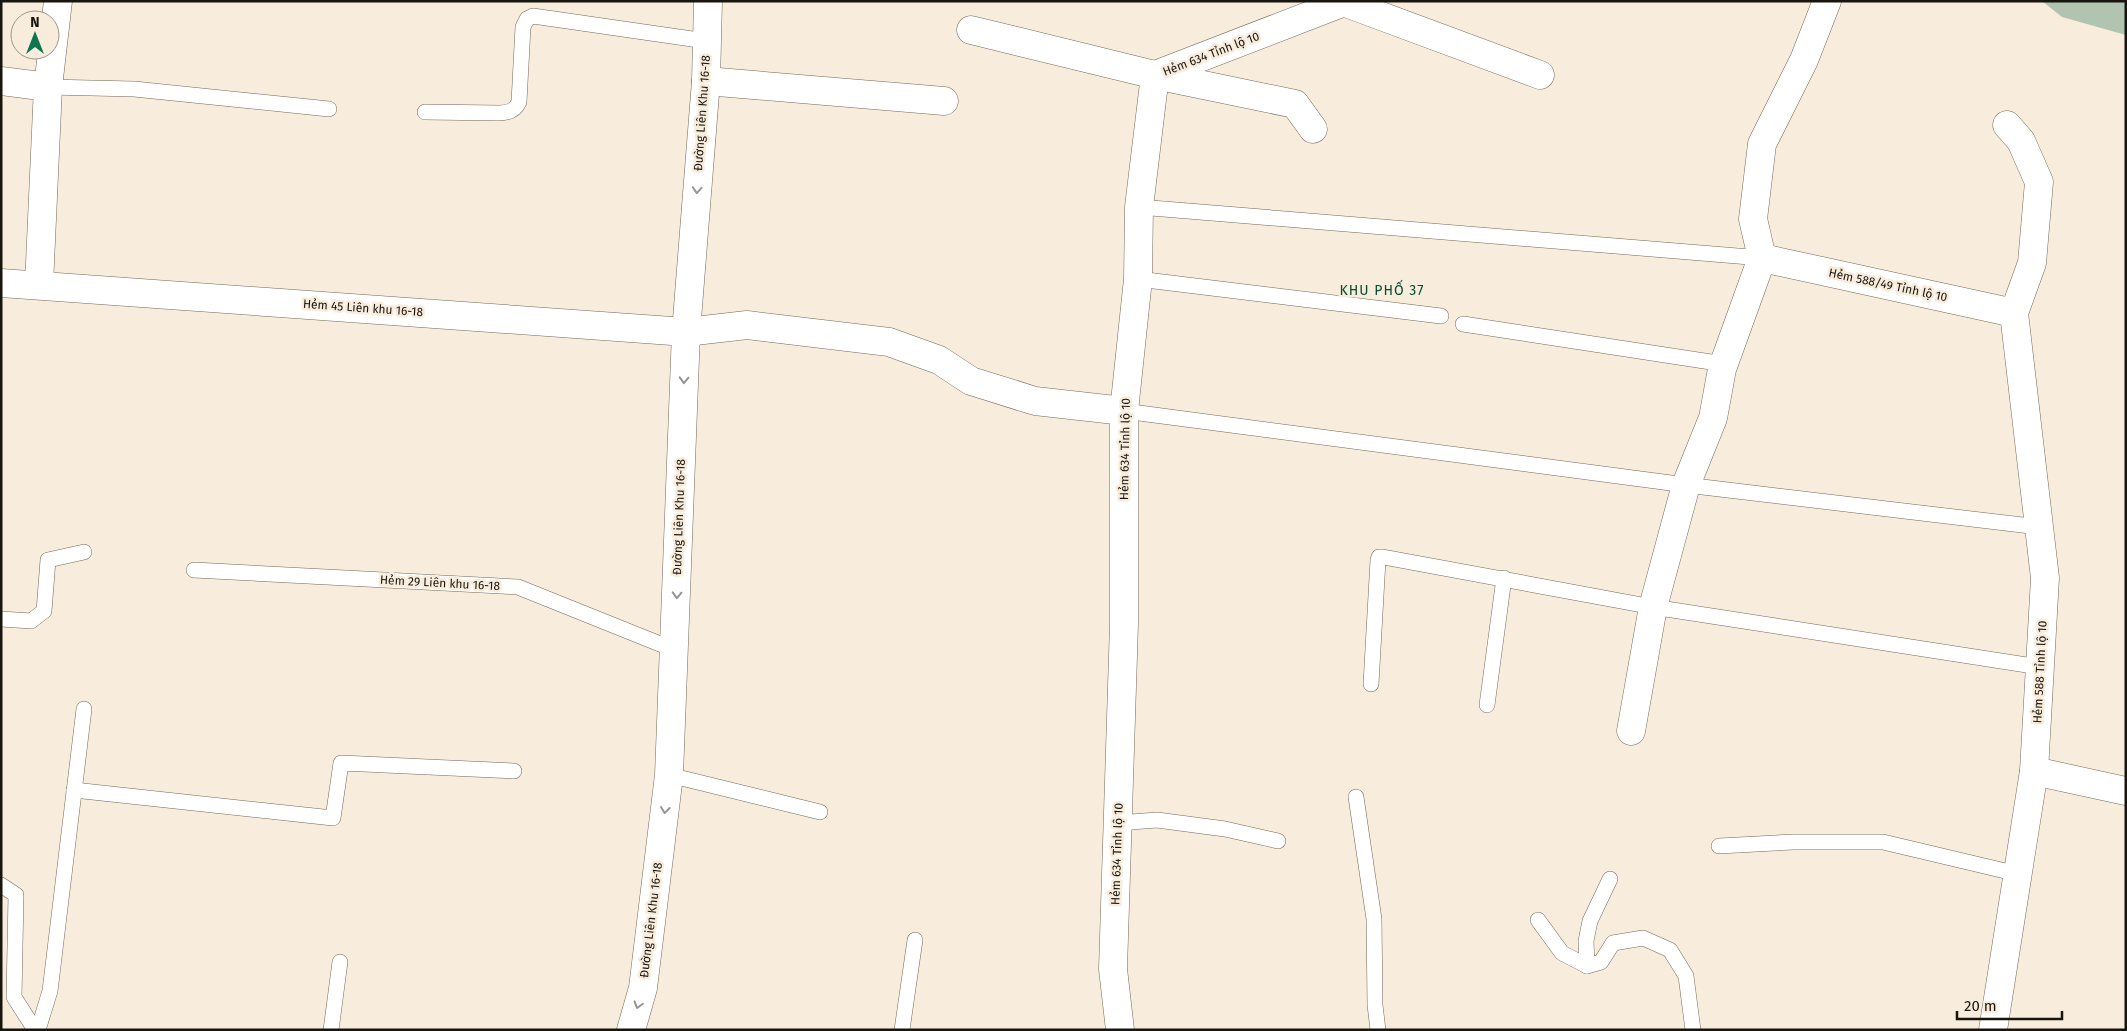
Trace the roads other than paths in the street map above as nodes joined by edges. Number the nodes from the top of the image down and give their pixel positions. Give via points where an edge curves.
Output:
1 (58, 1) edge
2 (708, 1) edge
3 (1828, 1) edge
4 (1347, 2) edge
5 (971, 30) dead end
6 (706, 41) junction
7 (1155, 75) junction
8 (1540, 75) dead end
9 (1, 80) edge
10 (706, 82) junction
11 (48, 87) junction
12 (944, 101) dead end
13 (329, 109) dead end
14 (426, 112) dead end
15 (2008, 125) dead end
16 (1313, 129) dead end
17 (1139, 207) junction
18 (1762, 258) junction
19 (1138, 279) junction
20 (1, 283) edge
21 (40, 284) junction
22 (2014, 313) junction
23 (1441, 316) dead end
24 (1463, 324) dead end
25 (686, 332) junction
26 (1724, 364) junction
27 (1124, 411) junction
28 (1686, 485) junction
29 (2038, 527) junction
30 (84, 552) dead end
31 (194, 570) dead end
32 (1504, 578) junction
33 (1652, 607) junction
34 (1, 619) edge
35 (675, 650) junction
36 (2040, 667) junction
37 (1371, 684) dead end
38 (1487, 705) dead end
39 (84, 709) dead end
40 (1631, 731) dead end
41 (514, 771) dead end
42 (2034, 771) junction
43 (669, 775) junction
44 (74, 790) junction
45 (2126, 791) edge
46 (1356, 797) dead end
47 (820, 812) dead end
48 (1118, 823) junction
49 (1278, 841) dead end
50 (1719, 846) dead end
51 (2018, 874) junction
52 (1610, 878) dead end
53 (1, 885) edge
54 (1538, 920) dead end
55 (915, 940) dead end
56 (340, 962) dead end
57 (1587, 966) junction
58 (36, 1030) edge
59 (331, 1030) edge
60 (631, 1030) edge
61 (902, 1030) edge
62 (1120, 1030) edge
63 (1378, 1030) edge
64 (1693, 1030) edge
65 (1993, 1030) edge

1 - 11 street
2 - 6 street, Đường Liên Khu 16-18
3 - 18 street via 1804,60 1762,144 1753,219
4 - 7 street, Hẻm 634 Tỉnh lộ 10
4 - 8 street
5 - 7 street
6 - 10 street, Đường Liên Khu 16-18
6 - 14 lane via 533,16 523,27 517,107 499,114
7 - 16 street via 1295,104
7 - 17 street, Hẻm 634 Tỉnh lộ 10
9 - 11 street
10 - 12 street
10 -> 25 street, Đường Liên Khu 16-18
11 - 13 lane via 134,89
11 - 21 street
15 - 22 street via 2021,141 2038,182 2032,263
17 - 18 lane
17 - 19 street, Hẻm 634 Tỉnh lộ 10
18 - 22 street, Hẻm 588/49 Tỉnh lộ 10
18 - 26 street
19 - 23 lane
19 - 27 street, Hẻm 634 Tỉnh lộ 10
20 - 21 street, Hẻm 45 Liên khu 16-18
21 - 25 street, Hẻm 45 Liên khu 16-18
22 - 29 street, Hẻm 588 Tỉnh lộ 10
24 - 26 lane
25 - 27 street, Hẻm 45 Liên khu 16-18 via 747,325 889,342 939,360 971,381 1035,402
25 -> 35 street, Đường Liên Khu 16-18
26 - 28 street via 1713,418
27 - 28 lane
27 - 48 street, Hẻm 634 Tỉnh lộ 10 via 1124,624
28 - 29 lane
28 - 33 street
29 - 36 street, Hẻm 588 Tỉnh lộ 10 via 2045,578
30 - 34 lane via 48,560 44,611 31,621
31 - 35 lane, Hẻm 29 Liên khu 16-18 via 518,587
32 - 33 lane
32 - 37 lane via 1379,557
32 - 38 lane
33 - 36 lane
33 - 40 street
35 - 43 street, Đường Liên Khu 16-18
36 - 42 street, Hẻm 588 Tỉnh lộ 10
39 - 44 lane
41 - 44 lane via 341,763 334,818
42 - 45 street
42 - 51 street, Hẻm 588 Tỉnh lộ 10
43 - 47 lane
43 -> 60 street, Đường Liên Khu 16-18 via 643,988
44 - 58 lane via 50,991
46 - 63 lane via 1374,919
48 - 49 lane via 1157,820 1225,829
48 - 62 street, Hẻm 634 Tỉnh lộ 10 via 1113,969
50 - 51 lane via 1883,842
51 - 65 street, Hẻm 588 Tỉnh lộ 10
52 - 57 lane via 1590,921 1586,941
53 - 58 lane via 16,895 14,997
54 - 57 lane via 1562,953
55 - 61 lane
56 - 59 lane
57 - 64 lane via 1601,962 1613,942 1643,938 1670,950 1686,976

